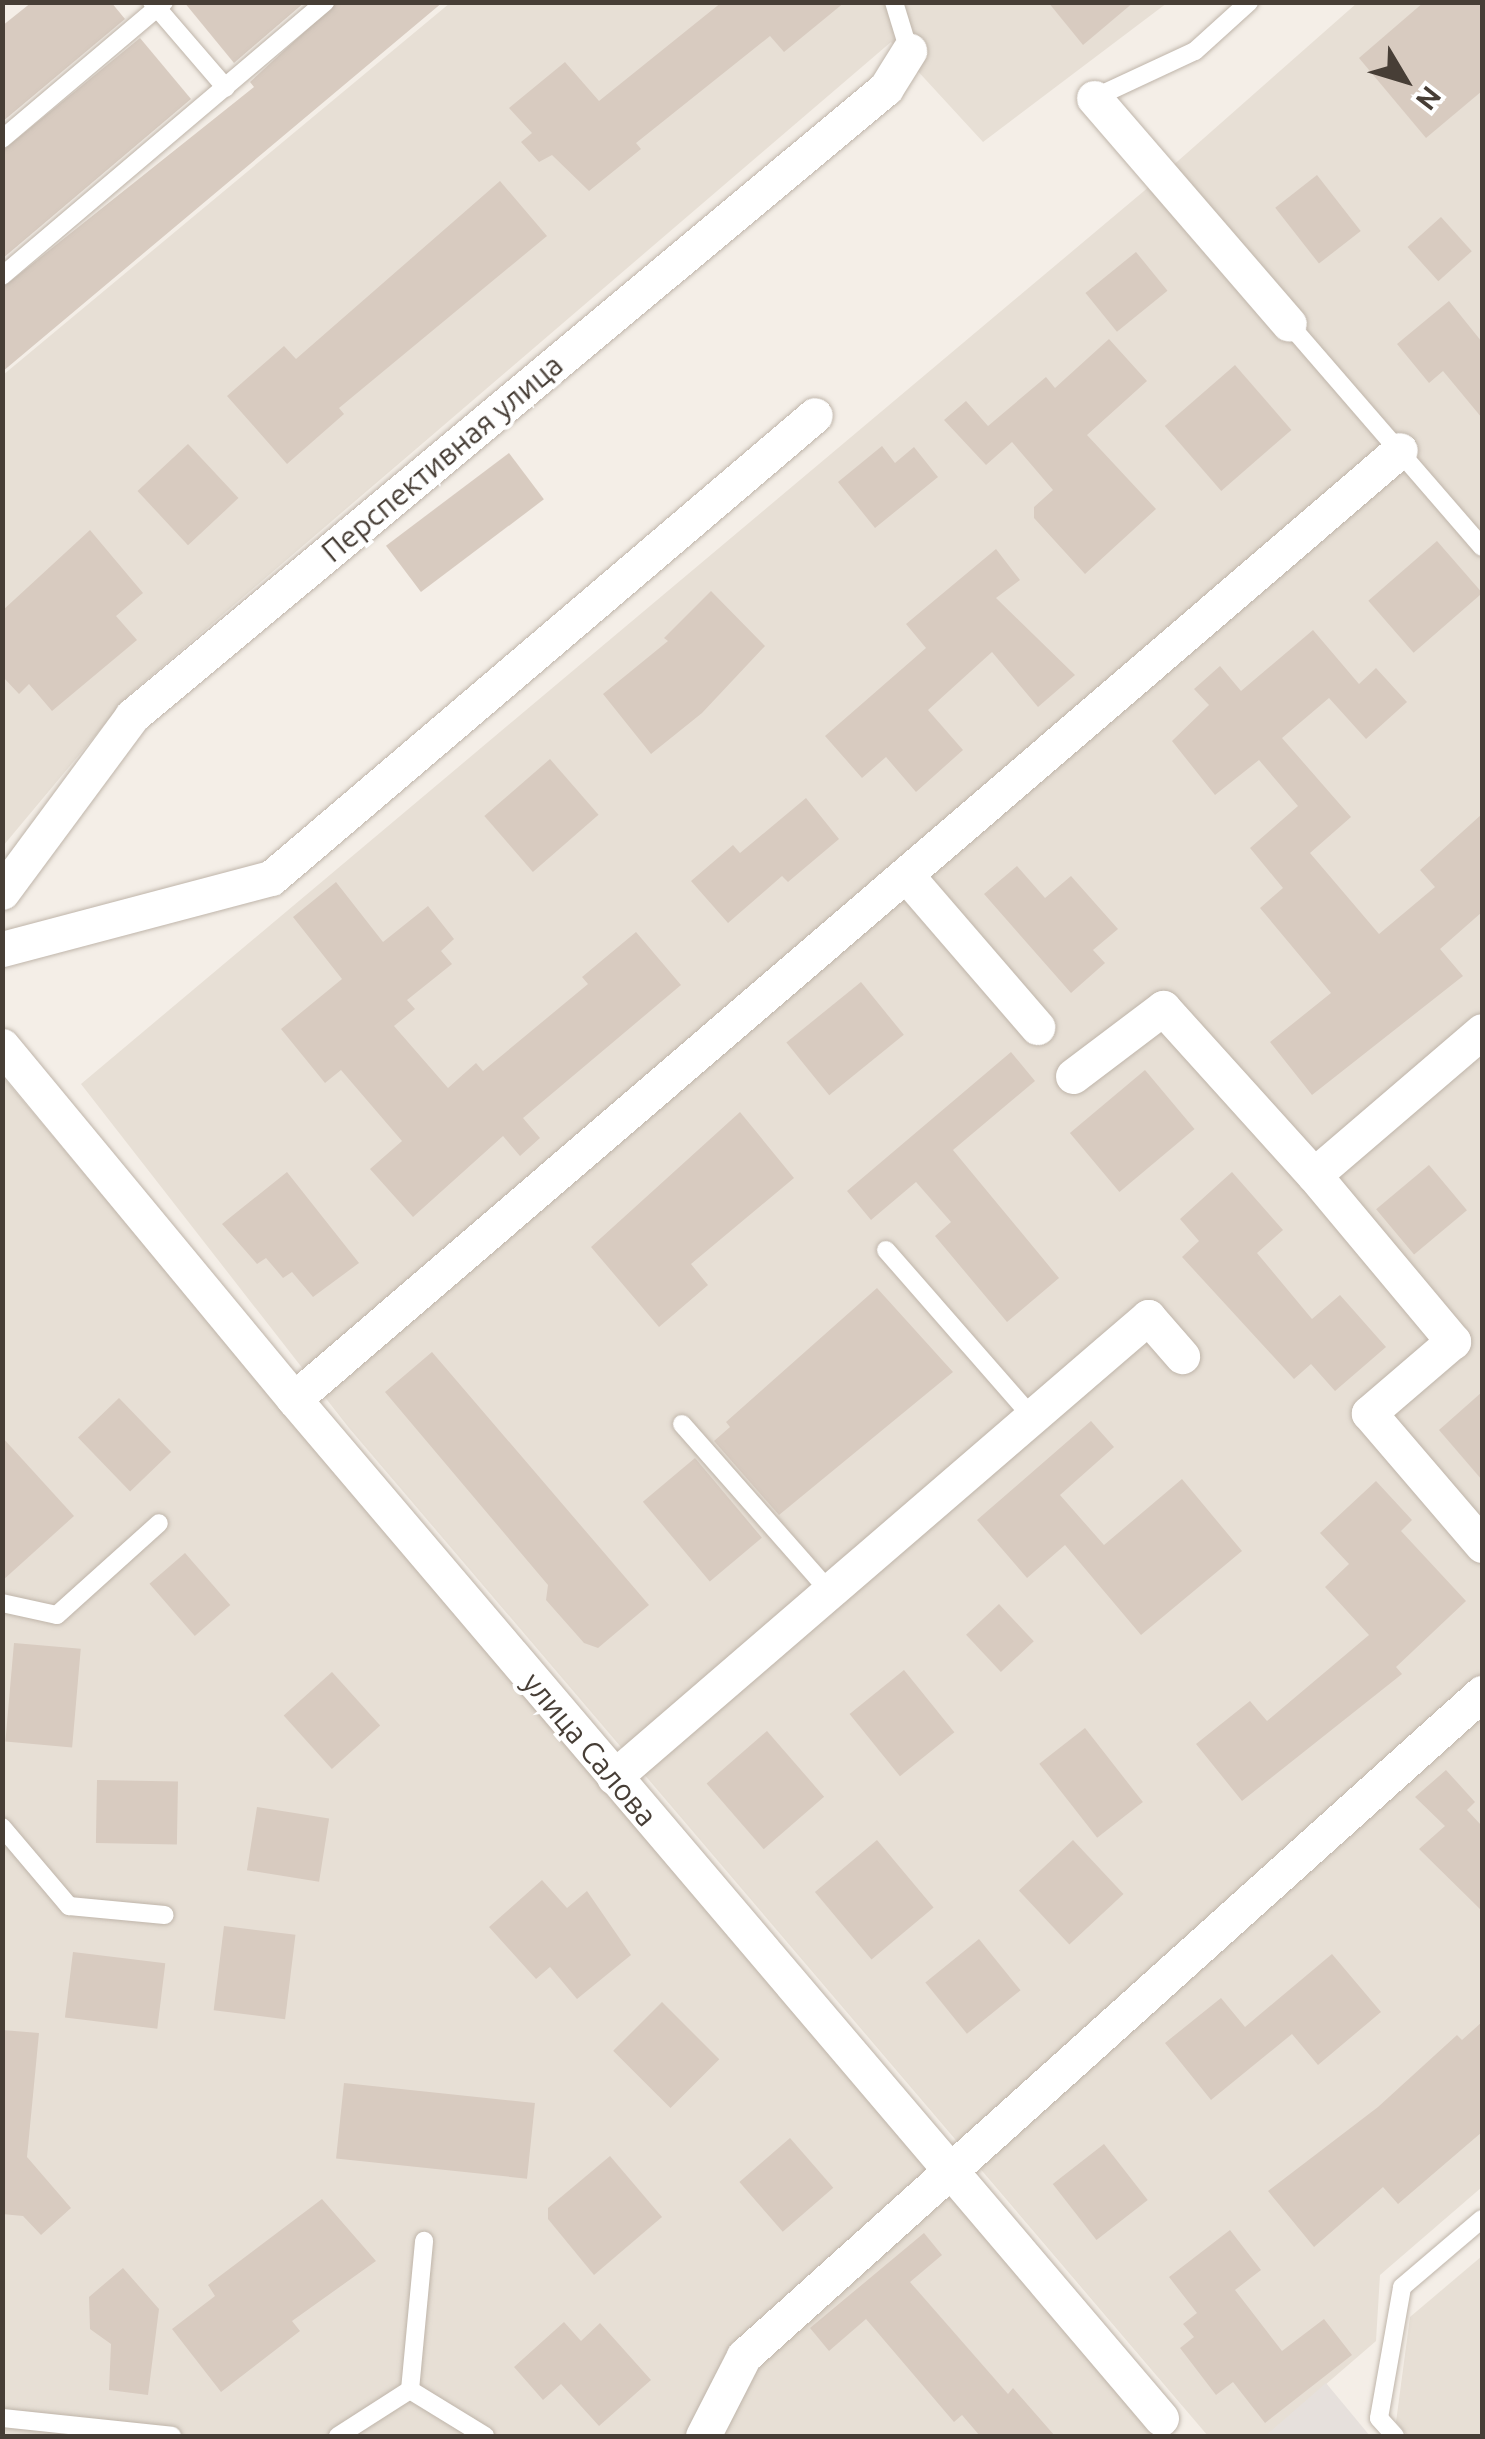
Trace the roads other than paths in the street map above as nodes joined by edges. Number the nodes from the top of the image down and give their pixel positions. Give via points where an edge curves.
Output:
1 (325, 2) edge
2 (894, 2) edge
3 (1249, 2) edge
4 (158, 4) edge
5 (909, 51) joint
6 (226, 88) junction
7 (1094, 98) joint
8 (2, 139) edge
9 (2, 276) edge
10 (1289, 324) joint
11 (815, 416) dead end
12 (1400, 450) junction
13 (1482, 547) edge
14 (906, 875) junction
15 (2, 892) edge
16 (2, 949) edge
17 (1038, 1027) dead end
18 (1482, 1031) edge
19 (2, 1046) edge
20 (1073, 1076) dead end
21 (1314, 1175) junction
22 (886, 1250) dead end
23 (1182, 1356) dead end
24 (294, 1399) junction
25 (1033, 1418) junction
26 (682, 1424) dead end
27 (159, 1523) dead end
28 (1482, 1546) edge
29 (831, 1593) junction
30 (2, 1604) edge
31 (1482, 1692) edge
32 (614, 1777) junction
33 (2, 1827) edge
34 (165, 1915) dead end
35 (946, 2169) junction
36 (1482, 2219) edge
37 (424, 2241) dead end
38 (410, 2390) junction
39 (2, 2418) edge
40 (1161, 2418) dead end
41 (172, 2436) edge
42 (338, 2436) edge
43 (485, 2436) edge
44 (703, 2436) edge
45 (1394, 2436) edge

1 - 6 lane
2 - 5 lane
3 - 7 lane via 1195,50
4 - 6 lane
4 - 8 lane
5 - 15 street, Перспективная улица via 886,88 132,716
6 - 9 lane
7 - 10 street
10 - 12 lane
11 - 16 street via 271,878
12 - 13 lane
12 - 14 street
14 - 17 street
14 - 24 street
18 - 21 street
19 - 24 street, улица Салова
20 - 21 street via 1162,1008
21 - 28 street via 1453,1341 1369,1413
22 - 25 lane
23 - 25 street via 1148,1317
24 - 32 street, улица Салова
25 - 29 street
26 - 29 lane
27 - 30 lane via 58,1615
29 - 32 street
31 - 35 street
32 - 35 street, улица Салова
33 - 34 lane via 69,1906
35 - 40 street, улица Салова
35 - 44 street via 744,2356
36 - 45 lane via 1402,2287 1378,2418
37 - 38 lane
38 - 42 lane
38 - 43 lane
39 - 41 lane

